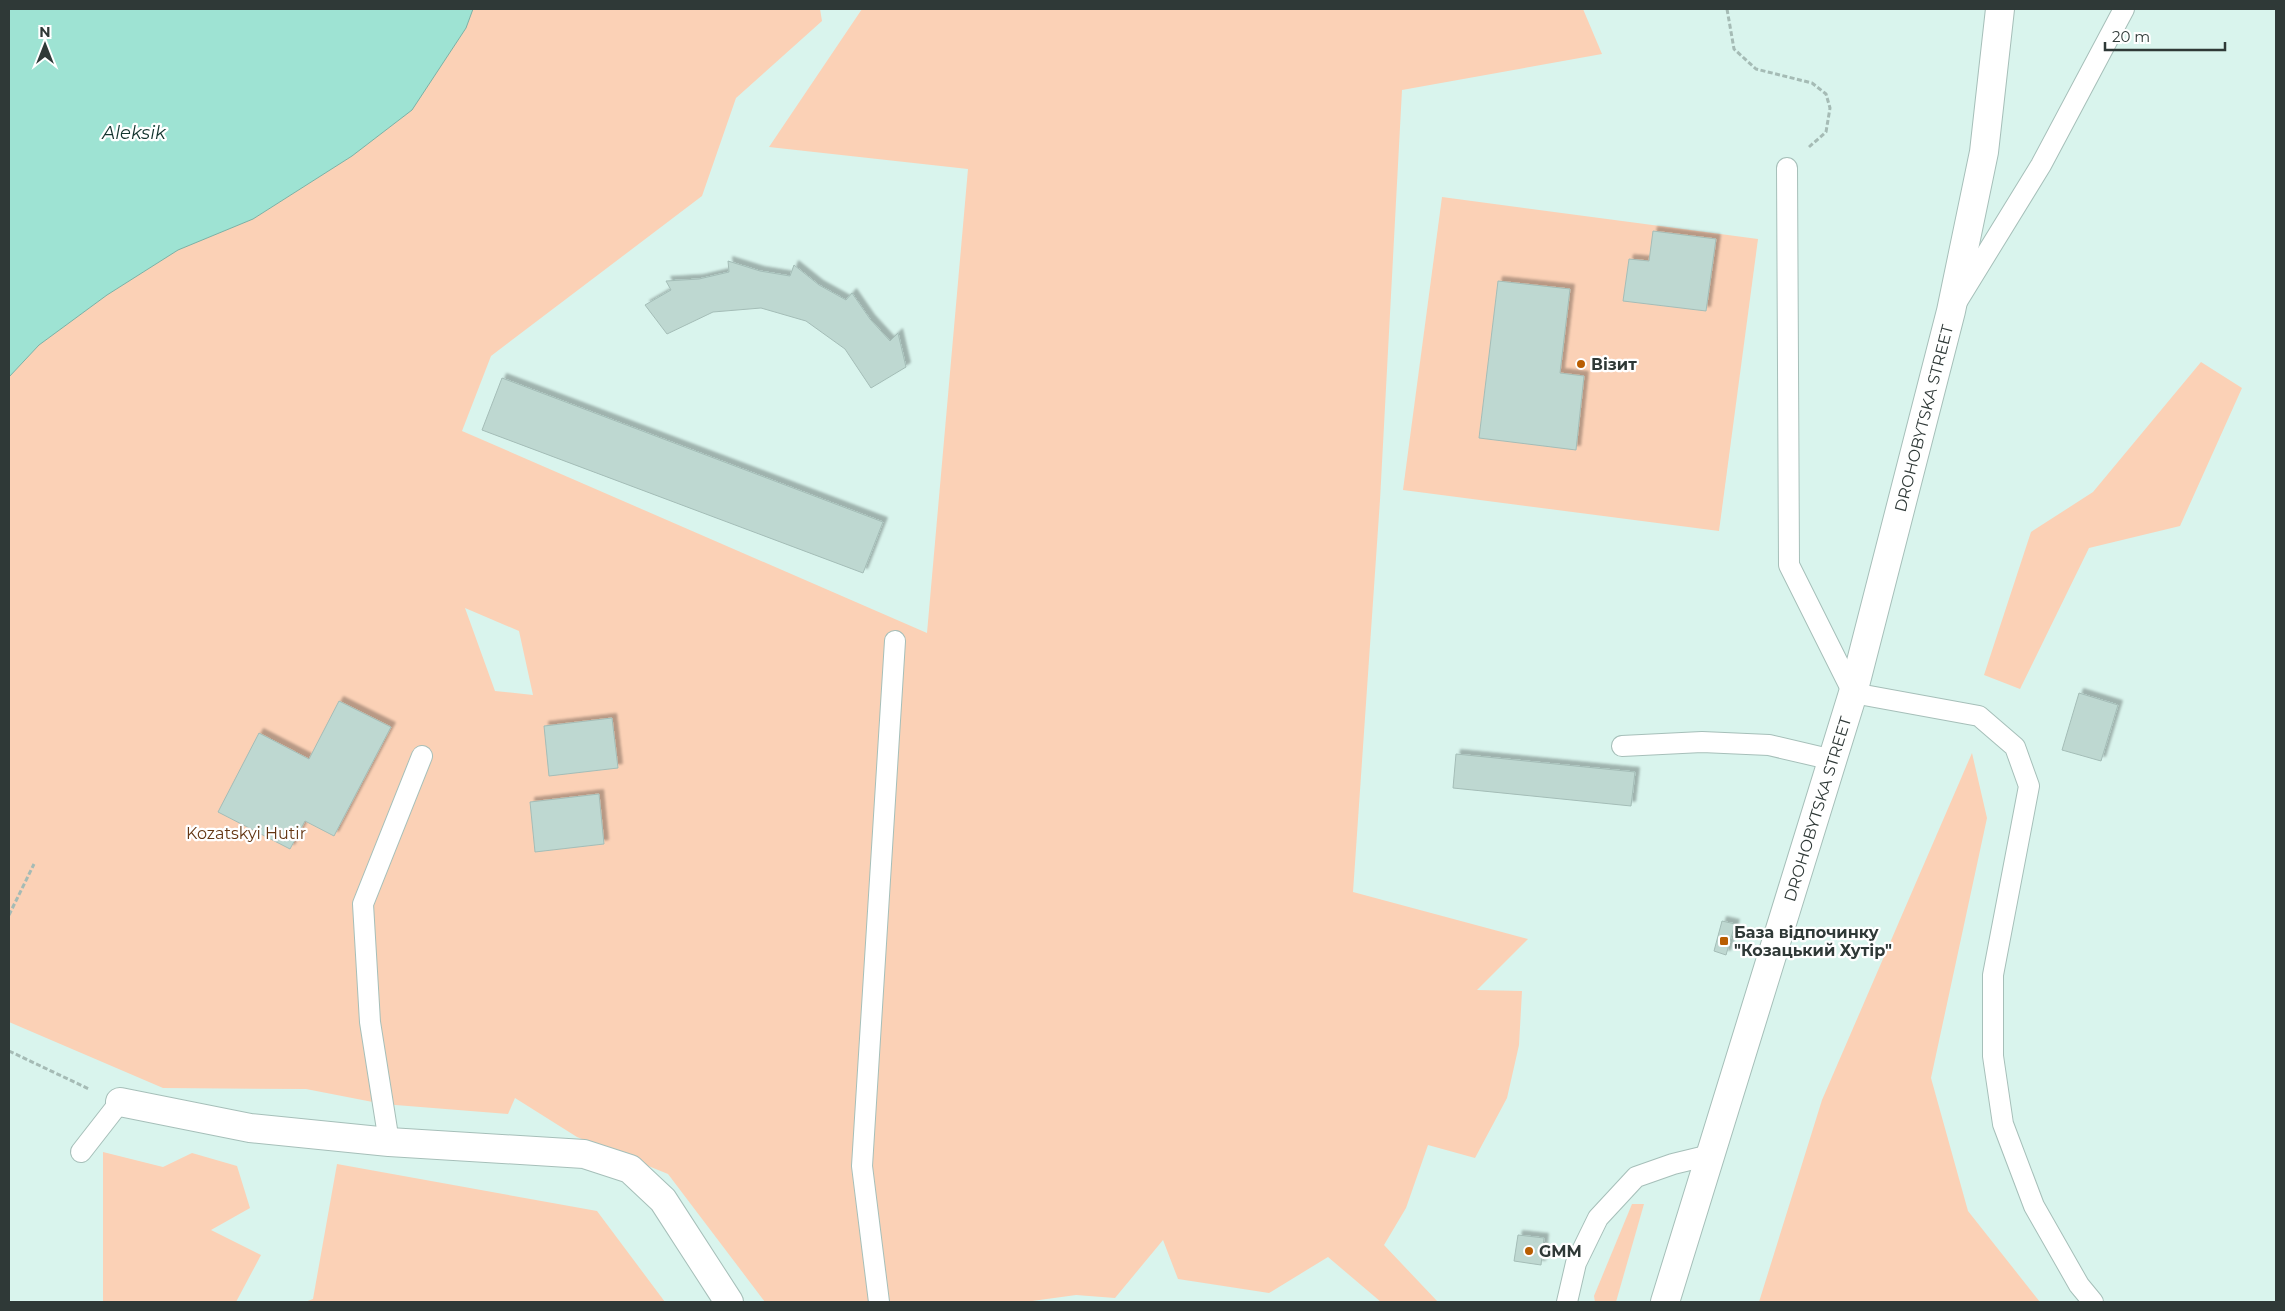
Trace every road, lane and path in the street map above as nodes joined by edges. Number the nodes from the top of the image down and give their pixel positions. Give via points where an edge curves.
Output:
1 (1727, 9) edge
2 (2000, 9) edge
3 (2124, 9) edge
4 (1787, 168) joint
5 (1952, 311) junction
6 (895, 641) dead end
7 (1853, 693) junction
8 (1622, 746) dead end
9 (422, 756) dead end
10 (1833, 760) junction
11 (34, 864) dead end
12 (9, 916) edge
13 (9, 1051) edge
14 (120, 1102) junction
15 (389, 1142) junction
16 (81, 1152) dead end
17 (1710, 1155) junction
18 (729, 1302) edge
19 (879, 1302) edge
20 (1567, 1302) edge
21 (1665, 1302) edge
22 (2092, 1302) edge

1 - 4 path via 1734,49 1756,70 1812,84 1826,94 1830,108 1826,132
2 - 5 main road, DROHOBYTSKA STREET via 1984,152
3 - 5 lane via 2042,165
4 - 7 lane via 1789,565
5 - 7 main road, DROHOBYTSKA STREET
6 - 19 lane via 862,1166
7 - 10 main road, DROHOBYTSKA STREET
7 - 22 lane via 1979,716 2015,747 2029,786 1993,975 1992,1056 2003,1124 2034,1206
8 - 10 lane via 1702,742 1769,745
9 - 15 lane via 363,904 370,1022
10 - 17 main road, DROHOBYTSKA STREET
11 - 12 path
13 - 14 path
14 - 15 main road via 250,1128
14 - 16 lane
15 - 18 main road via 584,1154 630,1169 664,1200
17 - 20 lane via 1636,1177 1598,1218 1576,1263
17 - 21 main road, DROHOBYTSKA STREET

